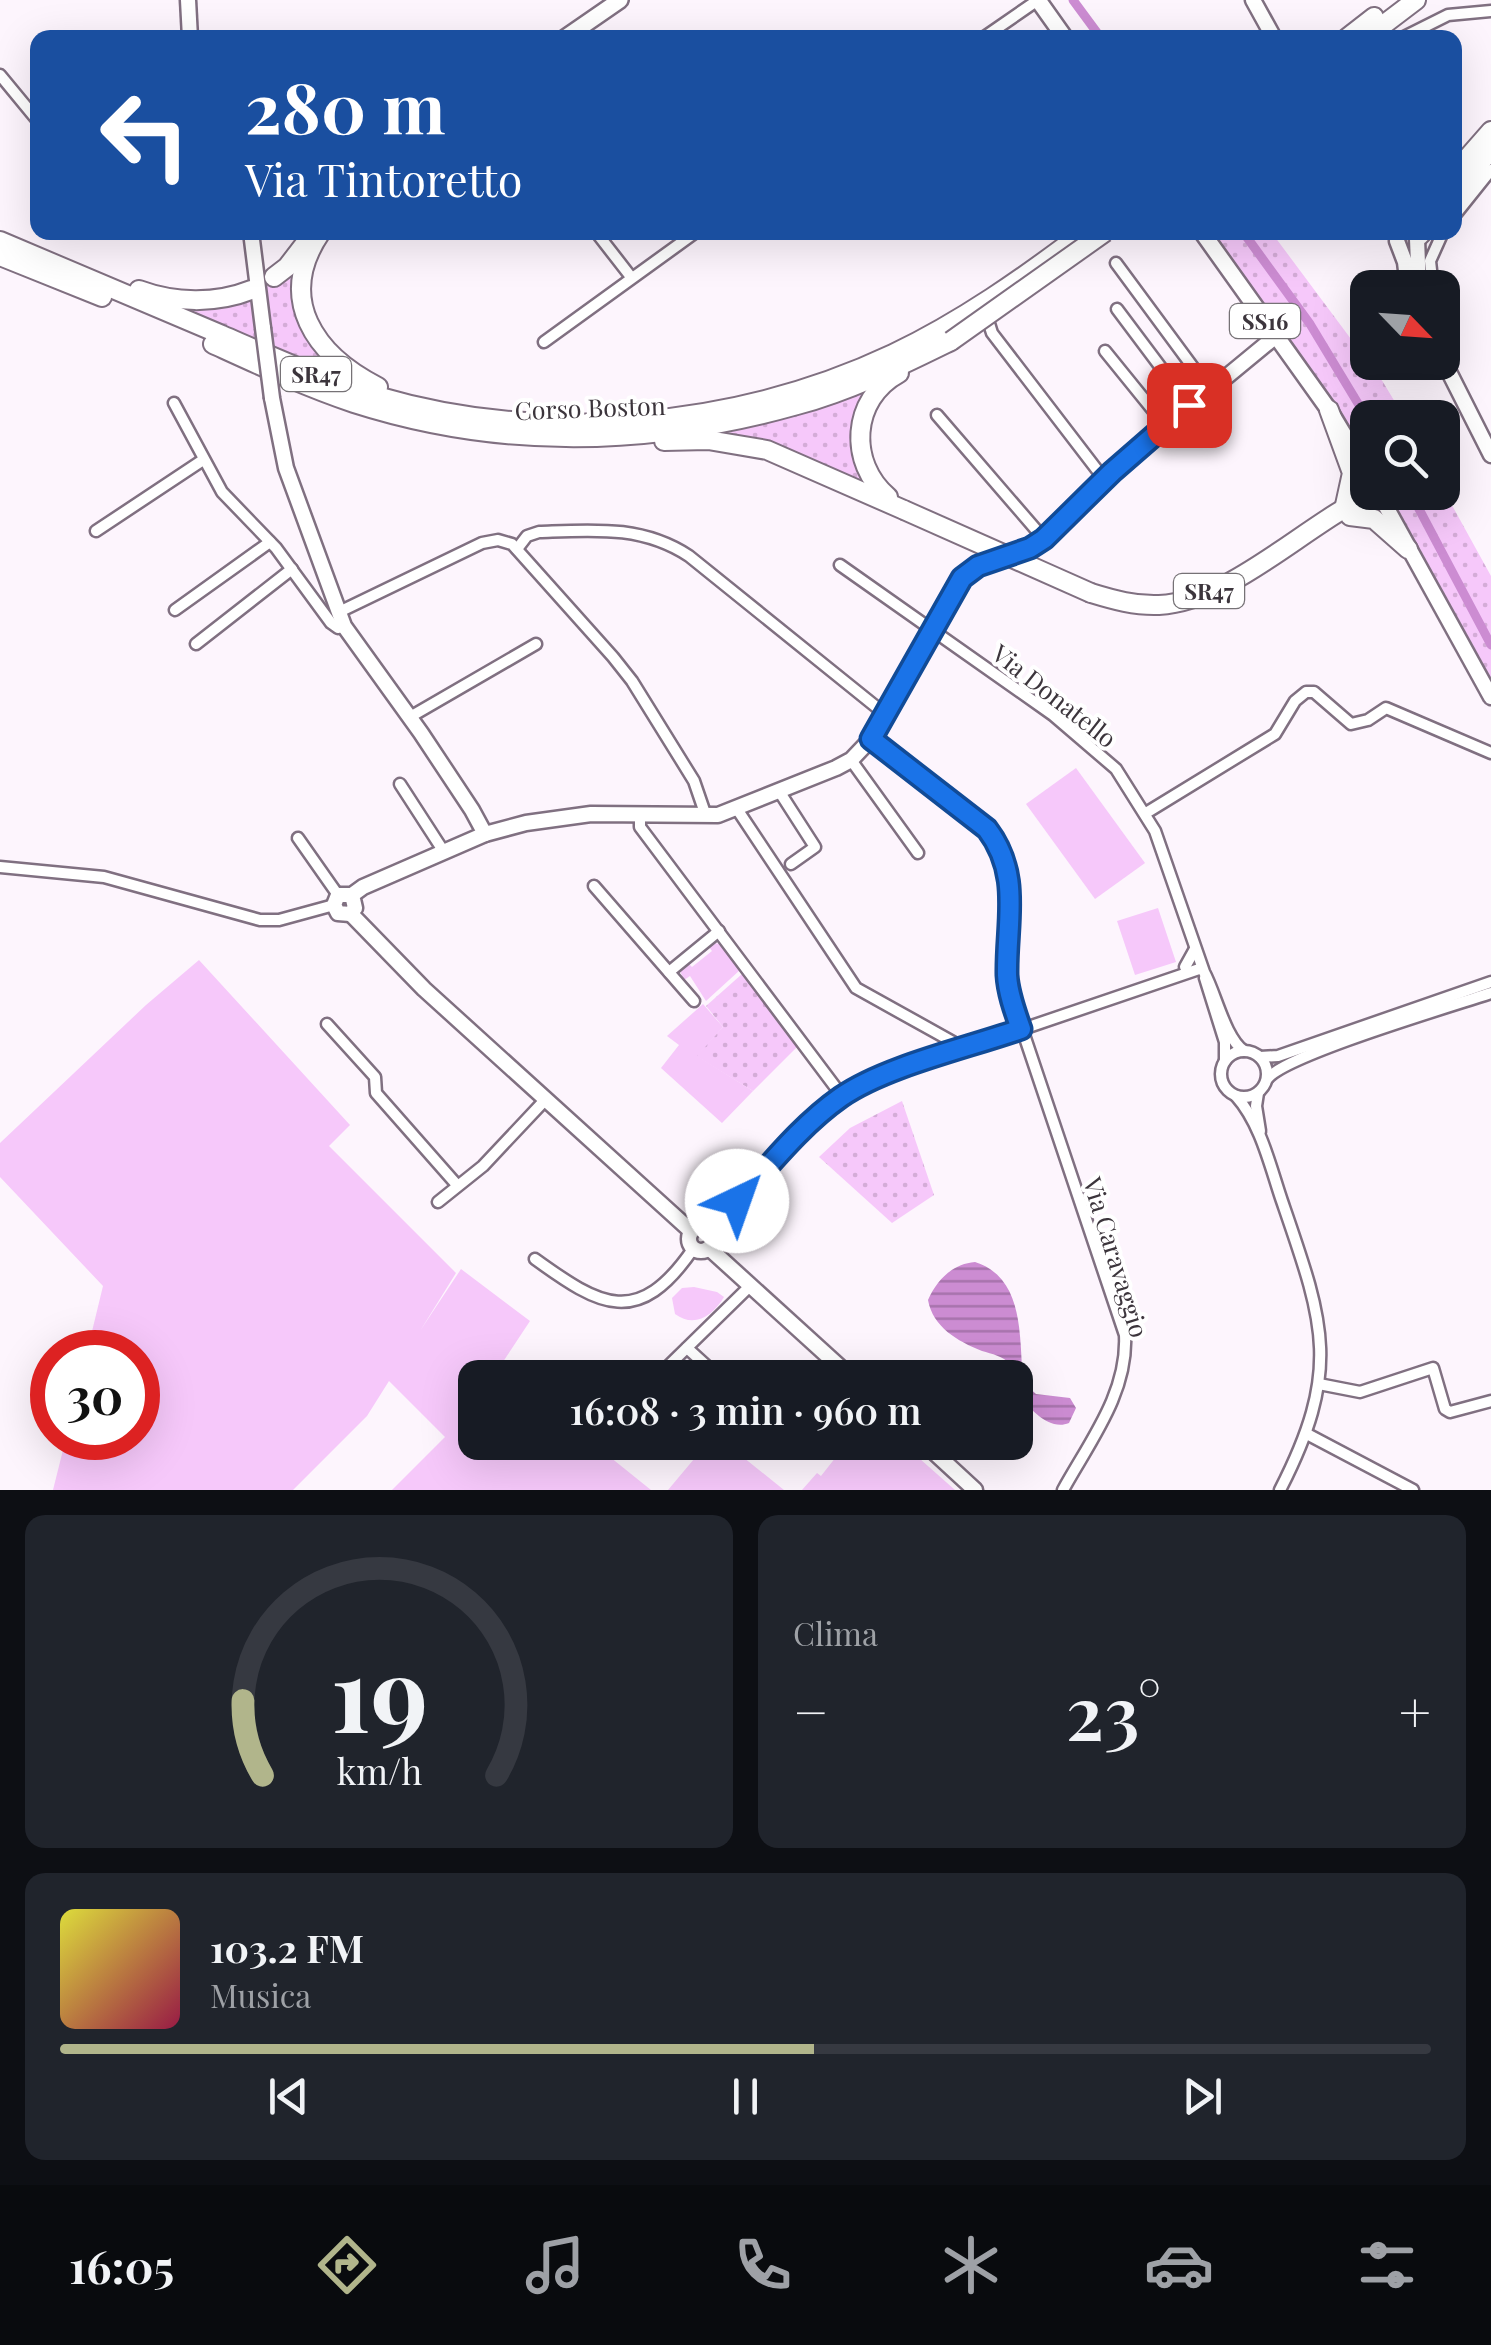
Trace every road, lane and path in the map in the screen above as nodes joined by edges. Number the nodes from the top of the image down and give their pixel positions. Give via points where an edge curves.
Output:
1 (188, 0) edge
2 (620, 0) edge
3 (1038, 0) edge
4 (1254, 0) edge
5 (1396, 0) edge
6 (1416, 0) edge
7 (1491, 11) edge
8 (190, 30) edge
9 (577, 30) edge
10 (995, 30) edge
11 (1059, 30) edge
12 (1270, 30) edge
13 (1369, 30) edge
14 (1370, 30) edge
15 (1418, 30) edge
16 (0, 75) edge
17 (30, 111) edge
18 (1491, 131) edge
19 (1491, 149) edge
20 (1462, 164) edge
21 (1491, 170) edge
22 (1462, 187) edge
23 (1462, 206) edge
24 (251, 240) edge
25 (307, 240) edge
26 (316, 240) edge
27 (602, 240) edge
28 (684, 240) edge
29 (1073, 240) edge
30 (1092, 240) edge
31 (1208, 240) edge
32 (1395, 240) edge
33 (1418, 240) edge
34 (1439, 240) edge
35 (0, 241) edge
36 (0, 256) edge
37 (53, 264) junction
38 (1116, 264) dead end
39 (1407, 270) edge
40 (1417, 270) edge
41 (1431, 270) edge
42 (274, 276) dead end
43 (631, 277) junction
44 (251, 290) dead end
45 (1118, 309) dead end
46 (985, 312) dead end
47 (1276, 336) junction
48 (944, 337) junction
49 (544, 342) dead end
50 (1104, 351) dead end
51 (1453, 380) edge
52 (1209, 389) junction
53 (174, 403) dead end
54 (414, 405) junction
55 (1189, 405) junction
56 (1328, 410) junction
57 (937, 416) dead end
58 (1165, 425) junction
59 (548, 439) junction
60 (1350, 445) edge
61 (1491, 456) edge
62 (202, 460) junction
63 (1104, 479) junction
64 (904, 510) junction
65 (1348, 510) junction
66 (1387, 510) edge
67 (96, 531) dead end
68 (1044, 539) junction
69 (270, 542) junction
70 (517, 549) junction
71 (1408, 549) junction
72 (840, 565) dead end
73 (292, 569) junction
74 (176, 610) dead end
75 (342, 619) junction
76 (932, 630) junction
77 (196, 644) dead end
78 (536, 644) dead end
79 (1491, 697) edge
80 (885, 714) junction
81 (410, 718) junction
82 (871, 739) junction
83 (1490, 749) edge
84 (852, 760) junction
85 (400, 784) dead end
86 (779, 791) junction
87 (737, 809) junction
88 (1146, 813) junction
89 (640, 814) junction
90 (706, 816) junction
91 (485, 834) junction
92 (298, 838) dead end
93 (444, 852) junction
94 (918, 853) dead end
95 (791, 864) dead end
96 (0, 867) edge
97 (594, 886) dead end
98 (341, 898) junction
99 (719, 931) junction
100 (1195, 949) junction
101 (1187, 970) junction
102 (669, 972) junction
103 (1203, 972) junction
104 (1491, 982) edge
105 (1491, 993) edge
106 (694, 1001) dead end
107 (327, 1024) dead end
108 (1021, 1029) junction
109 (958, 1051) junction
110 (1244, 1051) junction
111 (1260, 1057) junction
112 (1226, 1061) junction
113 (1266, 1080) junction
114 (1258, 1093) junction
115 (842, 1096) junction
116 (1236, 1096) junction
117 (546, 1099) junction
118 (1260, 1136) junction
119 (457, 1185) junction
120 (438, 1202) dead end
121 (692, 1230) junction
122 (710, 1230) junction
123 (710, 1248) junction
124 (693, 1249) junction
125 (535, 1259) dead end
126 (751, 1285) junction
127 (687, 1348) junction
128 (675, 1360) edge
129 (700, 1360) edge
130 (832, 1360) edge
131 (1319, 1384) junction
132 (1491, 1402) edge
133 (1307, 1434) junction
134 (942, 1460) edge
135 (975, 1490) edge
136 (1063, 1490) edge
137 (1280, 1490) edge
138 (1413, 1490) edge

1 - 8 street
2 - 9 main road
3 - 10 street
3 - 11 main road
4 - 12 street
5 - 13 highway
6 - 14 highway
7 - 15 street via 1448,15
16 - 17 street
18 - 20 highway
19 - 22 highway
21 - 23 street
24 - 75 street, bridge via 286,468
25 - 42 highway
26 - 54 highway via 302,280 315,339 338,364
27 - 43 street
28 - 43 street
29 - 48 highway, Corso Boston / SR47
30 - 48 highway, Corso Boston / SR47, bridge
31 - 47 main road, SS16
32 - 39 street
33 - 40 street
34 - 41 street
35 - 37 highway, Corso Boston / SR47
36 - 59 highway, Corso Boston / SR47 via 350,402 445,426
37 - 44 highway via 183,300
37 - 54 highway, Corso Boston / SR47 via 302,369
38 - 52 street
43 - 49 street
45 - 55 street
46 - 63 street via 992,334
47 - 52 street
47 - 56 main road, SS16
48 - 54 highway, Corso Boston / SR47 via 792,391 654,420 542,422
48 - 59 highway, Corso Boston / SR47 via 903,364 798,405 640,435
48 - 64 highway, SR47 via 928,359 876,390 862,413 865,470
50 - 58 street
51 - 61 street
52 - 55 street
53 - 62 street
55 - 58 street
56 - 60 main road, SS16
56 - 65 highway via 1352,473
57 - 68 street
58 - 63 street
59 - 64 highway, SR47 via 746,444
62 - 67 street
62 - 69 street via 222,492
63 - 68 street
64 - 65 highway, SR47, bridge via 1091,593 1142,605 1193,599
65 - 71 highway via 1374,518
66 - 71 street
68 - 76 street via 970,571
69 - 73 street
69 - 74 street
70 - 75 street via 492,540
70 - 80 street via 539,532 621,530 664,541
70 - 90 street via 632,681 694,782
71 - 79 street
72 - 76 street, Via Donatello
73 - 75 street via 331,623 338,628
73 - 77 street
75 - 81 street
76 - 80 street
76 - 88 street, Via Donatello via 1093,745
78 - 81 street
80 - 82 street
81 - 91 street
82 - 84 street
82 - 108 street, Via Caravaggio via 996,841 1010,878 1007,975
83 - 88 street via 1386,708 1351,724 1306,692 1274,734
84 - 86 street
84 - 94 street
85 - 93 street
86 - 87 street
86 - 95 street via 815,847
87 - 90 street
87 - 109 street via 856,988 953,1042
88 - 100 street, Via Donatello
89 - 90 street
89 - 91 street via 592,814
89 - 99 street via 640,827
91 - 93 street
92 - 98 street
93 - 98 street
96 - 98 street via 104,877 238,916 279,920
97 - 102 street
98 - 117 street via 356,904 351,914 424,989
99 - 102 street
99 - 115 street
100 - 101 street
100 - 103 street, Via Donatello
101 - 103 street
101 - 103 street
101 - 108 street
102 - 106 street
103 - 110 street, Via Donatello via 1231,1038
103 - 112 street, Via Donatello
104 - 111 street
105 - 113 street via 1280,1066
107 - 119 street
108 - 109 street
108 - 136 street, Via Caravaggio via 1125,1335 1119,1386
109 - 115 street
110 - 111 street
110 - 112 street
111 - 113 street
112 - 116 street, Via Donatello via 1222,1080
113 - 114 street
114 - 116 street
114 - 118 street, Via Donatello
115 - 122 street
116 - 118 street, Via Donatello
117 - 119 street
117 - 121 street
118 - 131 street, Via Donatello via 1314,1292
119 - 120 street
121 - 122 street
121 - 124 street
122 - 123 street
123 - 124 street
123 - 126 street
124 - 125 street via 666,1281 625,1302 596,1300
126 - 127 street
126 - 130 street
127 - 128 street
127 - 129 street
131 - 132 street via 1360,1392 1433,1368 1450,1412
131 - 133 street, Via Donatello
133 - 137 street, Via Donatello
133 - 138 street
134 - 135 street

